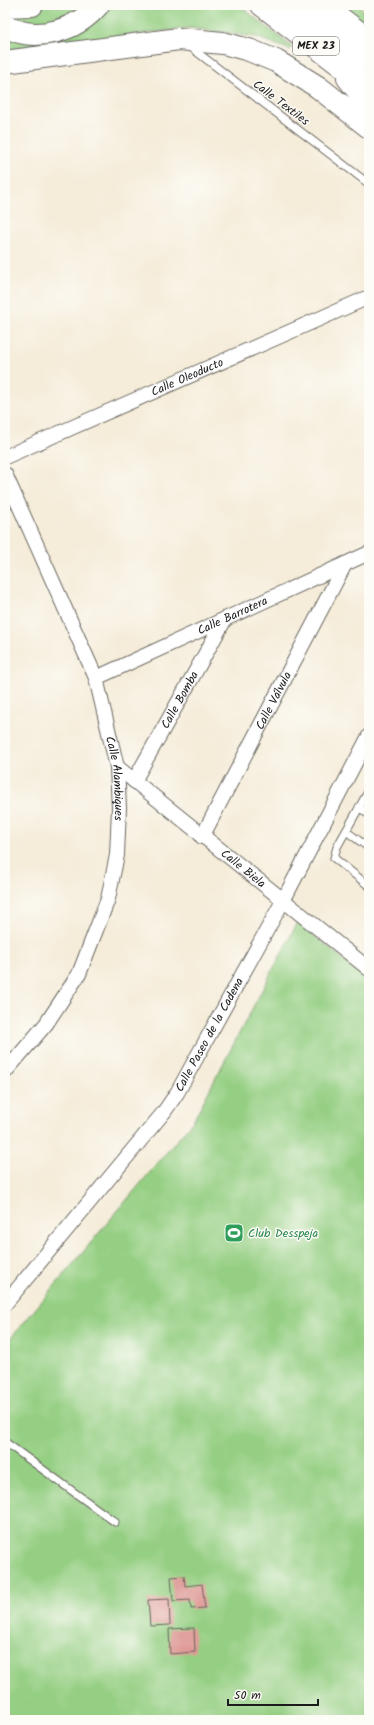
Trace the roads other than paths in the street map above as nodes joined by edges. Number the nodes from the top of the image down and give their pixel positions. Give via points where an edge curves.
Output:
1 (32, 5) edge
2 (98, 5) edge
3 (262, 5) edge
4 (269, 5) edge
5 (324, 5) edge
6 (5, 6) edge
7 (5, 26) edge
8 (179, 39) junction
9 (369, 40) edge
10 (369, 60) edge
11 (5, 62) edge
12 (337, 62) junction
13 (369, 87) edge
14 (369, 105) edge
15 (369, 127) edge
16 (369, 184) edge
17 (369, 297) edge
18 (5, 457) edge
19 (5, 474) edge
20 (369, 553) edge
21 (345, 564) junction
22 (224, 619) junction
23 (96, 678) junction
24 (369, 736) edge
25 (117, 767) junction
26 (134, 781) junction
27 (369, 790) edge
28 (359, 807) junction
29 (369, 815) edge
30 (346, 831) junction
31 (202, 837) junction
32 (369, 848) edge
33 (369, 886) edge
34 (284, 899) junction
35 (369, 969) edge
36 (5, 1072) edge
37 (7, 1297) edge
38 (5, 1442) edge
39 (115, 1522) dead end

1 - 6 highway
2 - 7 highway via 73,26 57,31 27,33
3 - 12 highway, MEX 23
4 - 10 highway via 310,20
5 - 9 highway, MEX 23
8 - 11 highway
8 - 15 highway via 223,43 276,61 318,87
8 - 16 lane, Calle Textiles
12 - 13 highway, MEX 23
12 - 14 highway
17 - 18 street, Calle Oleoducto
19 - 23 street, Calle Alambiques
20 - 21 street, Calle Barrotera
21 - 22 street, Calle Barrotera
21 - 31 street, Calle Válvula
22 - 23 street, Calle Barrotera
22 - 26 street, Calle Bomba
23 - 25 street, Calle Alambiques
24 - 34 street, Calle Paseo de la Cadena
25 - 26 street, Calle Biela
25 - 36 street, Calle Alambiques via 117,856 108,899 79,974 46,1024
26 - 31 street, Calle Biela
27 - 28 lane
28 - 29 lane
28 - 30 lane
30 - 32 lane
30 - 33 lane via 334,858
31 - 34 street, Calle Biela
34 - 35 street, Calle Biela
34 - 37 street, Calle Paseo de la Cadena via 207,1041 164,1112
38 - 39 lane

